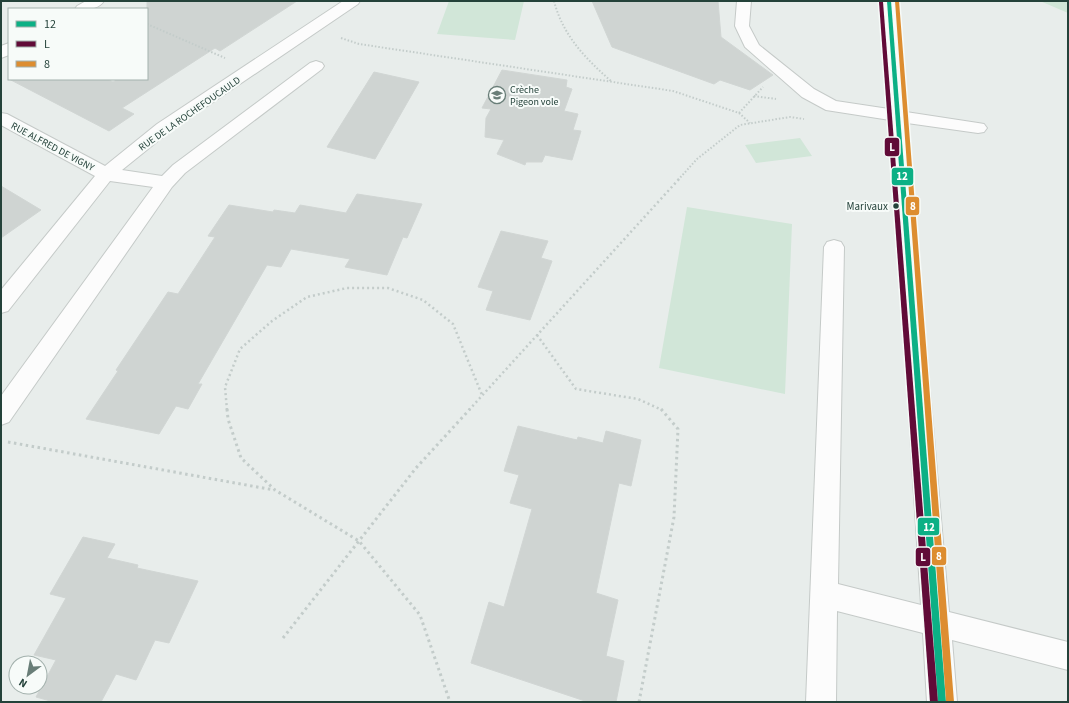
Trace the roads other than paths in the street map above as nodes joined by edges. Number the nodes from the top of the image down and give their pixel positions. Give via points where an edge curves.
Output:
1 (97, 1) edge
2 (744, 1) edge
3 (890, 1) edge
4 (349, 2) edge
5 (84, 8) edge
6 (316, 66) dead end
7 (898, 116) junction
8 (1, 118) edge
9 (978, 128) dead end
10 (106, 174) junction
11 (166, 183) junction
12 (834, 247) dead end
13 (1, 305) edge
14 (1, 415) edge
15 (825, 594) junction
16 (936, 623) junction
17 (1068, 656) edge
18 (821, 702) edge
19 (942, 702) edge

1 - 5 street
2 - 7 street via 742,26 753,47 808,93 832,106
3 - 7 street
4 - 10 street, RUE DE LA ROCHEFOUCAULD via 163,128
6 - 11 street via 179,169
7 - 9 street
7 - 16 street
8 - 10 street, RUE ALFRED DE VIGNY
10 - 11 street, RUE ALFRED DE VIGNY
10 - 13 street, RUE DE LA ROCHEFOUCAULD
11 - 14 street
12 - 15 street
15 - 16 street
15 - 18 street
16 - 17 street
16 - 19 street

